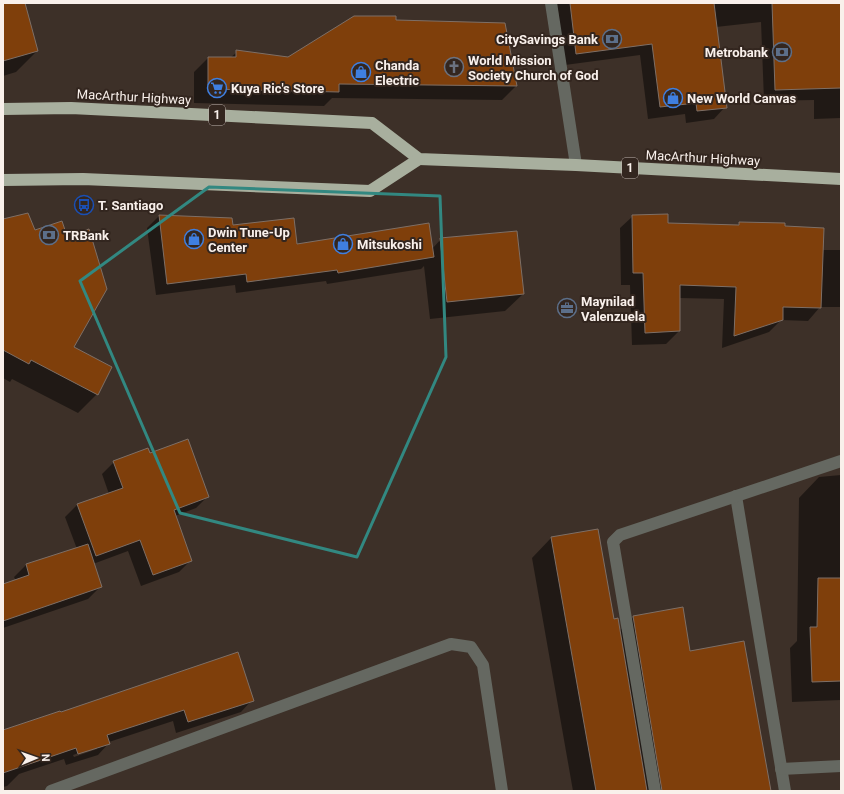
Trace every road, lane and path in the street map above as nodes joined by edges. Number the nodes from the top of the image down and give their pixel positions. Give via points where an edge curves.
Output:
1 (551, 3) edge
2 (3, 109) edge
3 (419, 159) junction
4 (576, 165) junction
5 (841, 179) edge
6 (3, 180) edge
7 (841, 461) edge
8 (736, 496) junction
9 (841, 766) edge
10 (781, 770) junction
11 (54, 791) edge
12 (502, 791) edge
13 (655, 791) edge
14 (785, 791) edge

1 - 4 street
2 - 3 highway, MacArthur Highway / 1 via 71,108 372,123
3 - 4 highway, MacArthur Highway / 1
3 - 6 highway via 370,191 83,179
4 - 5 highway, MacArthur Highway / 1
7 - 8 street
8 - 10 street
8 - 13 street via 620,535 613,542
9 - 10 street
10 - 14 street
11 - 12 street via 451,644 471,647 483,665

